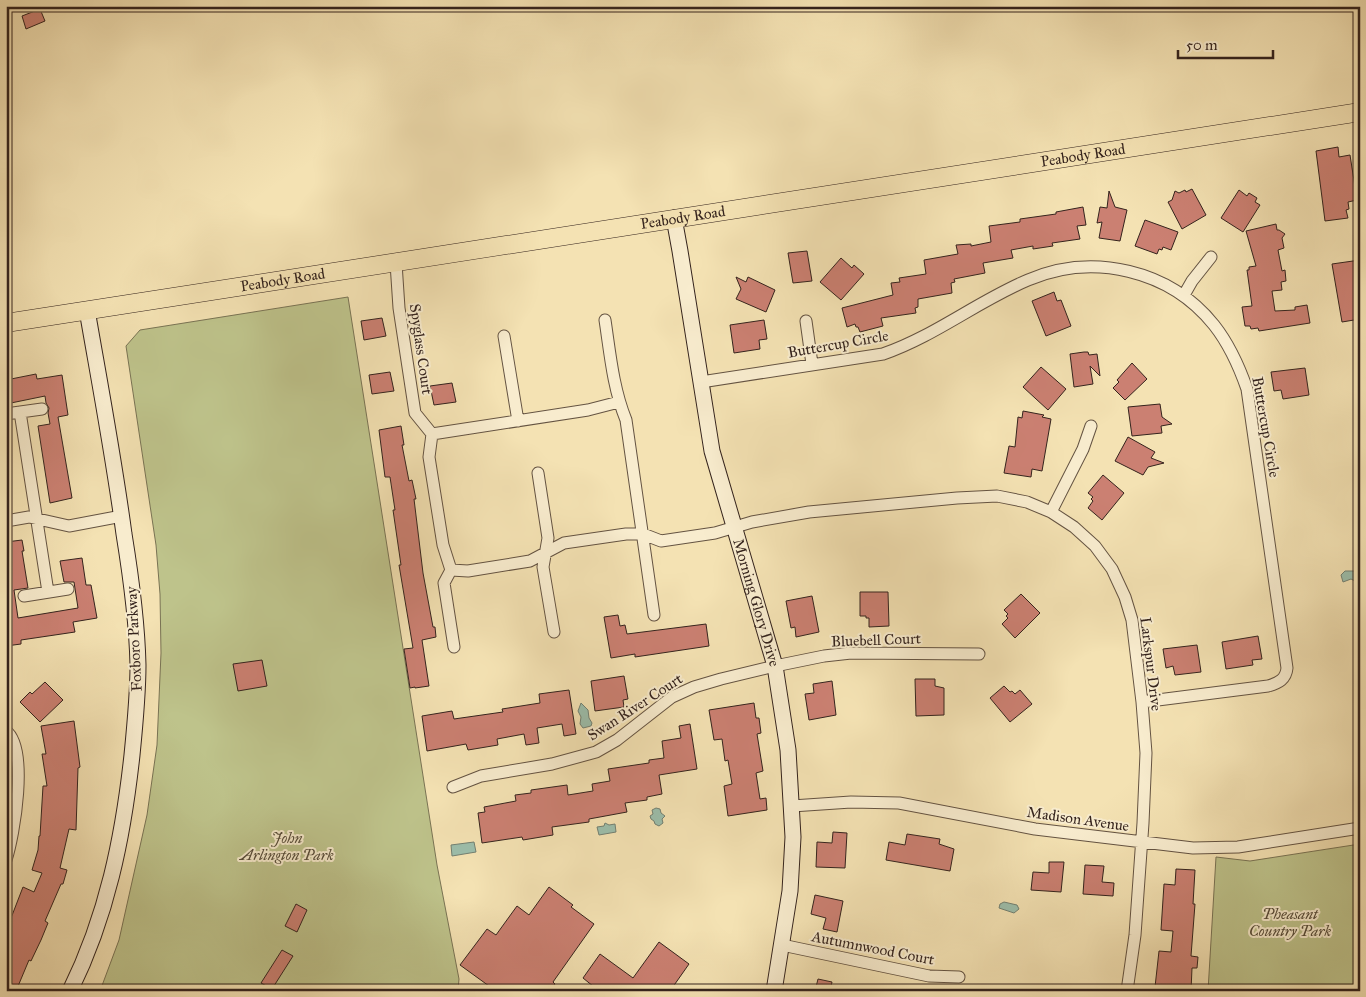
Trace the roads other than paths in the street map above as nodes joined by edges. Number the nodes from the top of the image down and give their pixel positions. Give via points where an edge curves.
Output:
1 (1360, 112) edge
2 (674, 218) junction
3 (1211, 256) dead end
4 (396, 263) junction
5 (1184, 295) junction
6 (87, 310) junction
7 (605, 320) dead end
8 (806, 321) dead end
9 (6, 323) edge
10 (504, 336) dead end
11 (812, 364) junction
12 (701, 382) junction
13 (619, 402) junction
14 (42, 409) dead end
15 (20, 412) junction
16 (6, 414) edge
17 (518, 421) junction
18 (1091, 426) dead end
19 (432, 434) junction
20 (538, 473) dead end
21 (1051, 512) junction
22 (122, 516) junction
23 (37, 519) junction
24 (6, 521) edge
25 (735, 528) junction
26 (643, 534) junction
27 (545, 553) junction
28 (451, 570) junction
29 (68, 589) dead end
30 (48, 592) junction
31 (24, 596) dead end
32 (654, 615) dead end
33 (554, 632) dead end
34 (454, 647) dead end
35 (979, 654) dead end
36 (775, 666) junction
37 (1142, 702) junction
38 (6, 731) edge
39 (453, 787) dead end
40 (792, 806) junction
41 (1360, 828) edge
42 (1142, 842) junction
43 (6, 860) edge
44 (782, 945) junction
45 (960, 978) dead end
46 (70, 991) edge
47 (774, 991) edge
48 (1127, 991) edge

1 - 2 main road, Peabody Road
2 - 4 main road, Peabody Road
2 - 12 street, Morning Glory Drive
3 - 5 street
4 - 6 main road, Peabody Road
4 - 19 street, Spyglass Court via 399,308 415,413
5 - 11 street, Buttercup Circle via 1130,270 1064,269 1009,289 907,346 883,354
5 - 37 street, Buttercup Circle via 1225,341 1246,389 1288,668 1281,681 1268,686
6 - 9 main road, Peabody Road
6 - 22 street, Foxboro Parkway
7 - 13 street
8 - 11 street
10 - 17 street
11 - 12 street, Buttercup Circle
12 - 25 street, Morning Glory Drive via 712,451
13 - 17 street
13 - 26 street via 626,420
14 - 15 street
15 - 16 street
15 - 23 street
17 - 19 street
18 - 21 street via 1083,450
19 - 28 street via 429,457 443,545
20 - 27 street via 548,538
21 - 25 street, Larkspur Drive via 1027,502 997,496 957,498 809,512
21 - 37 street, Larkspur Drive via 1095,546 1112,569 1132,620
22 - 23 street via 69,526
22 - 46 street, Foxboro Parkway via 138,665 135,731 116,861 102,913
23 - 24 street via 29,517
23 - 30 street
25 - 26 street, Larkspur Drive via 661,541
25 - 36 street, Morning Glory Drive
26 - 27 street, Larkspur Drive via 564,543
26 - 32 street
27 - 28 street, Larkspur Drive via 530,561 468,571
27 - 33 street via 543,567
28 - 34 street via 444,583
29 - 30 street
30 - 31 street
35 - 36 street, Bluebell Court via 851,653
36 - 39 street, Swan River Court via 694,687 672,697 617,740 596,752 552,764 481,776
36 - 40 street, Morning Glory Drive via 787,740
37 - 42 street, Larkspur Drive via 1146,753
38 - 43 street via 16,748 18,776 12,843
40 - 42 street, Madison Avenue via 899,803 1036,829
40 - 44 street, Morning Glory Drive via 790,891
41 - 42 street, Madison Avenue via 1238,847 1193,848
42 - 48 street, Larkspur Drive
44 - 45 street, Autumnwood Court via 929,976
44 - 47 street, Morning Glory Drive

